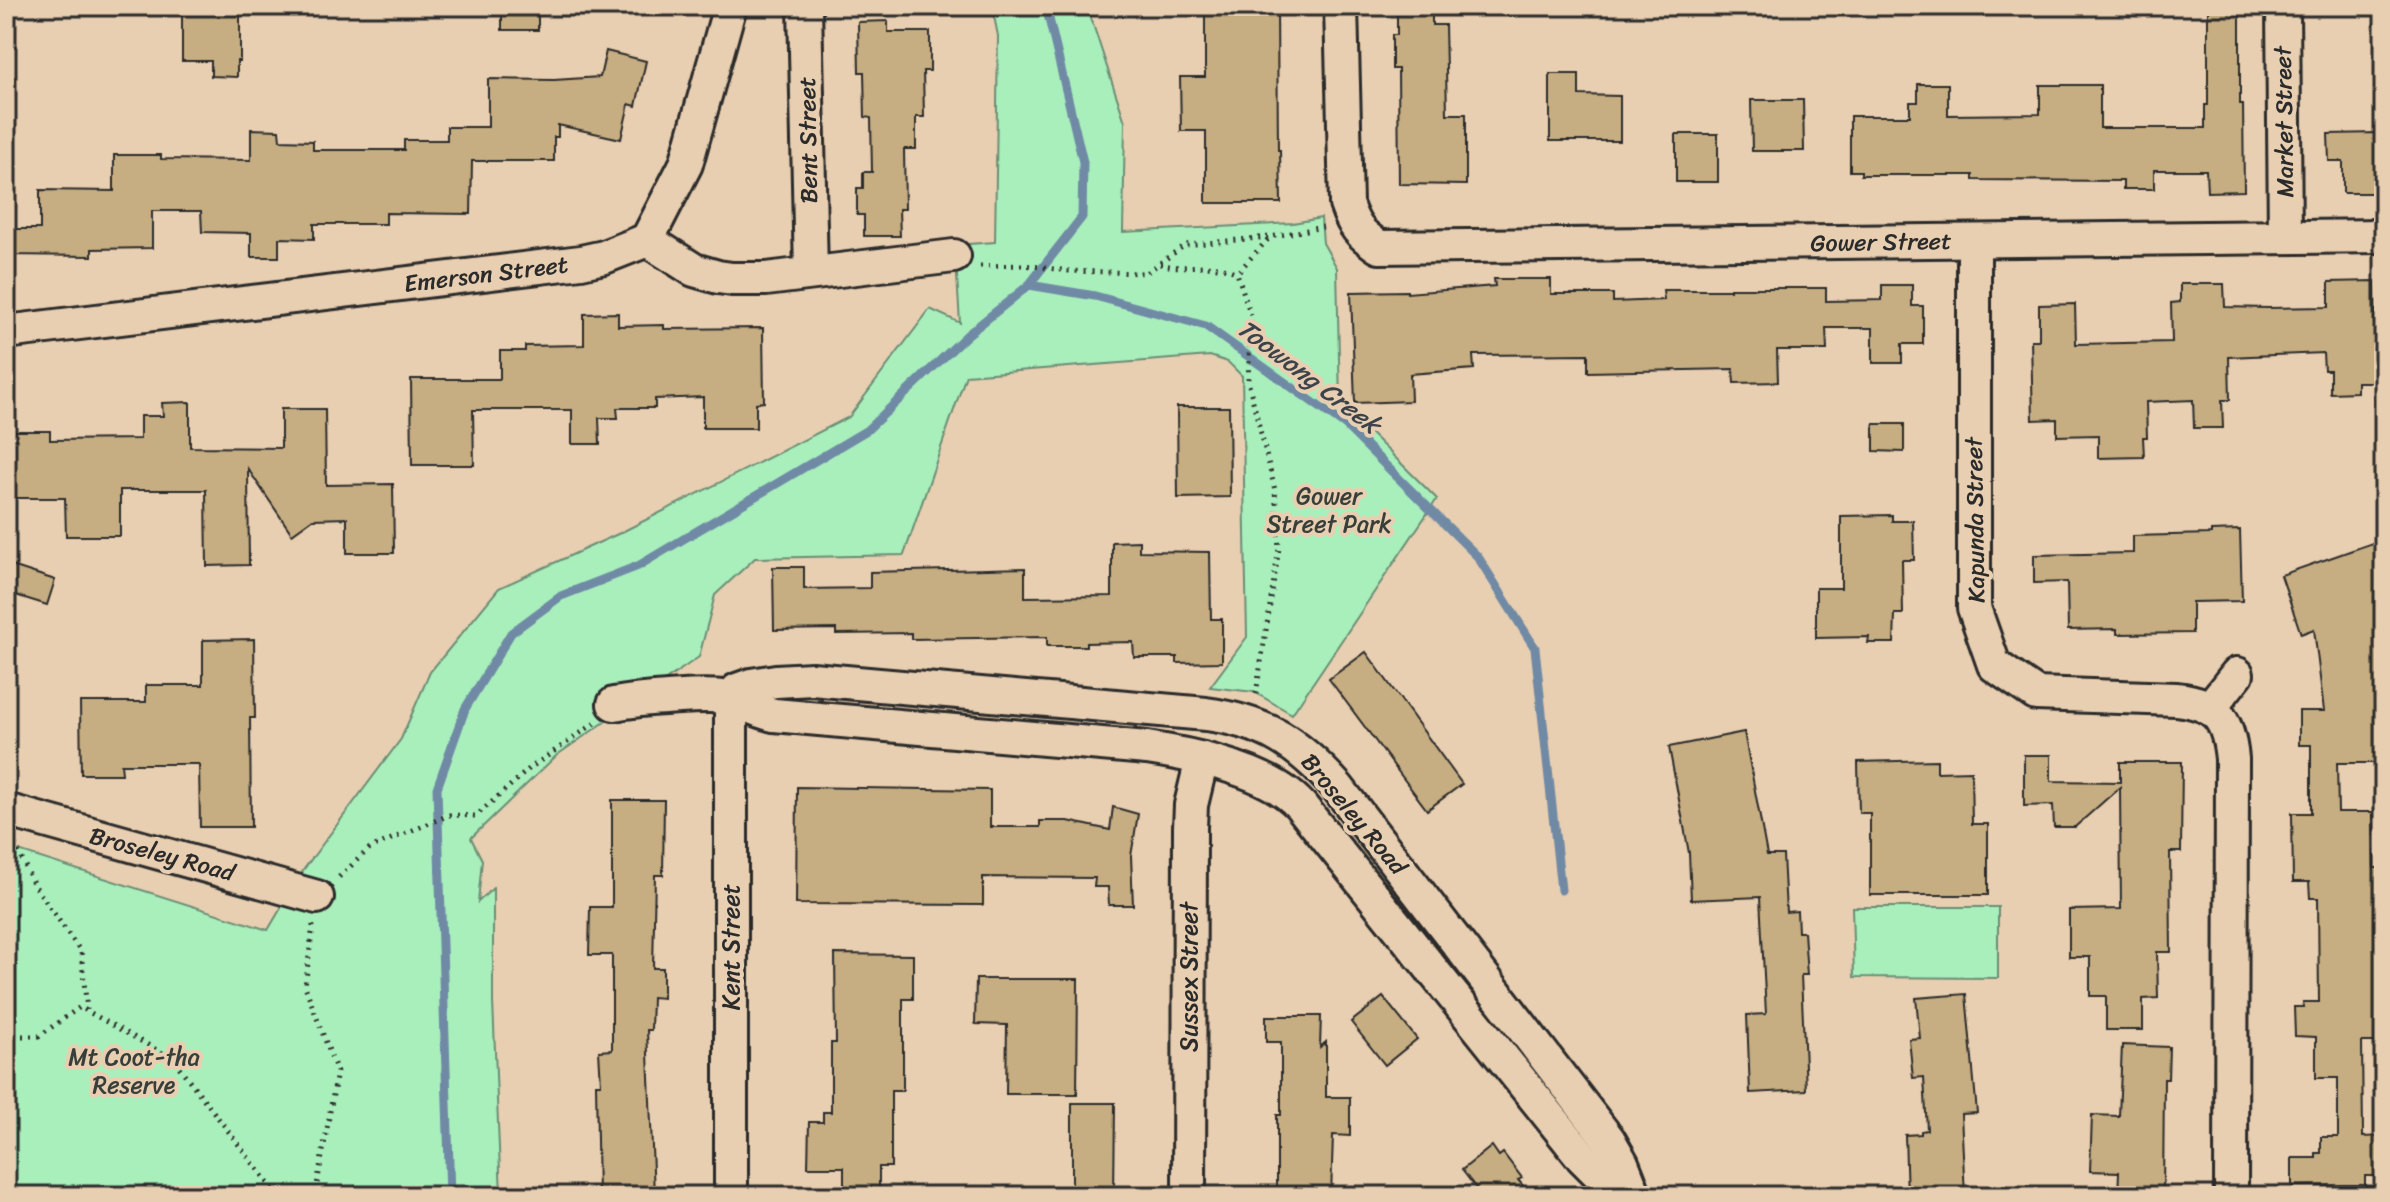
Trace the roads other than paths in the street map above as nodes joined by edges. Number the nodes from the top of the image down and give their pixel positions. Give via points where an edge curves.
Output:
1 (730, 6) edge
2 (805, 6) edge
3 (1341, 6) edge
4 (2283, 6) edge
5 (2384, 236) edge
6 (2285, 237) junction
7 (647, 240) junction
8 (1974, 241) junction
9 (954, 256) dead end
10 (811, 273) junction
11 (6, 332) edge
12 (2237, 674) dead end
13 (731, 698) junction
14 (619, 703) road end
15 (2210, 708) junction
16 (1202, 759) junction
17 (9, 825) edge
18 (317, 897) road end
19 (731, 1196) edge
20 (1189, 1196) edge
21 (1628, 1196) edge
22 (1635, 1196) edge
23 (2231, 1196) edge

1 - 7 street via 686,164
2 - 10 street, Bent Street
3 - 8 street, Gower Street via 1346,204 1354,225 1379,247
4 - 6 street, Market Street
5 - 6 street, Gower Street
6 - 8 street, Gower Street
7 - 10 street via 694,270 718,277 766,279
7 - 11 street, Emerson Street via 581,262
8 - 15 street, Kapunda Street via 1974,608 1994,665 2036,694 2176,699
9 - 10 street
12 - 15 street
13 - 14 street, Broseley Road
13 - 16 street, Broseley Road via 774,715 1147,748
13 - 19 street, Kent Street
13 - 22 street, Broseley Road via 741,688 764,682 828,680 1206,714 1251,723 1290,742 1338,788 1609,1140
15 - 23 street via 2226,727 2232,759
16 - 20 street, Sussex Street via 1190,827
16 - 21 street, Broseley Road via 1261,779 1292,797 1583,1158
17 - 18 street, Broseley Road

